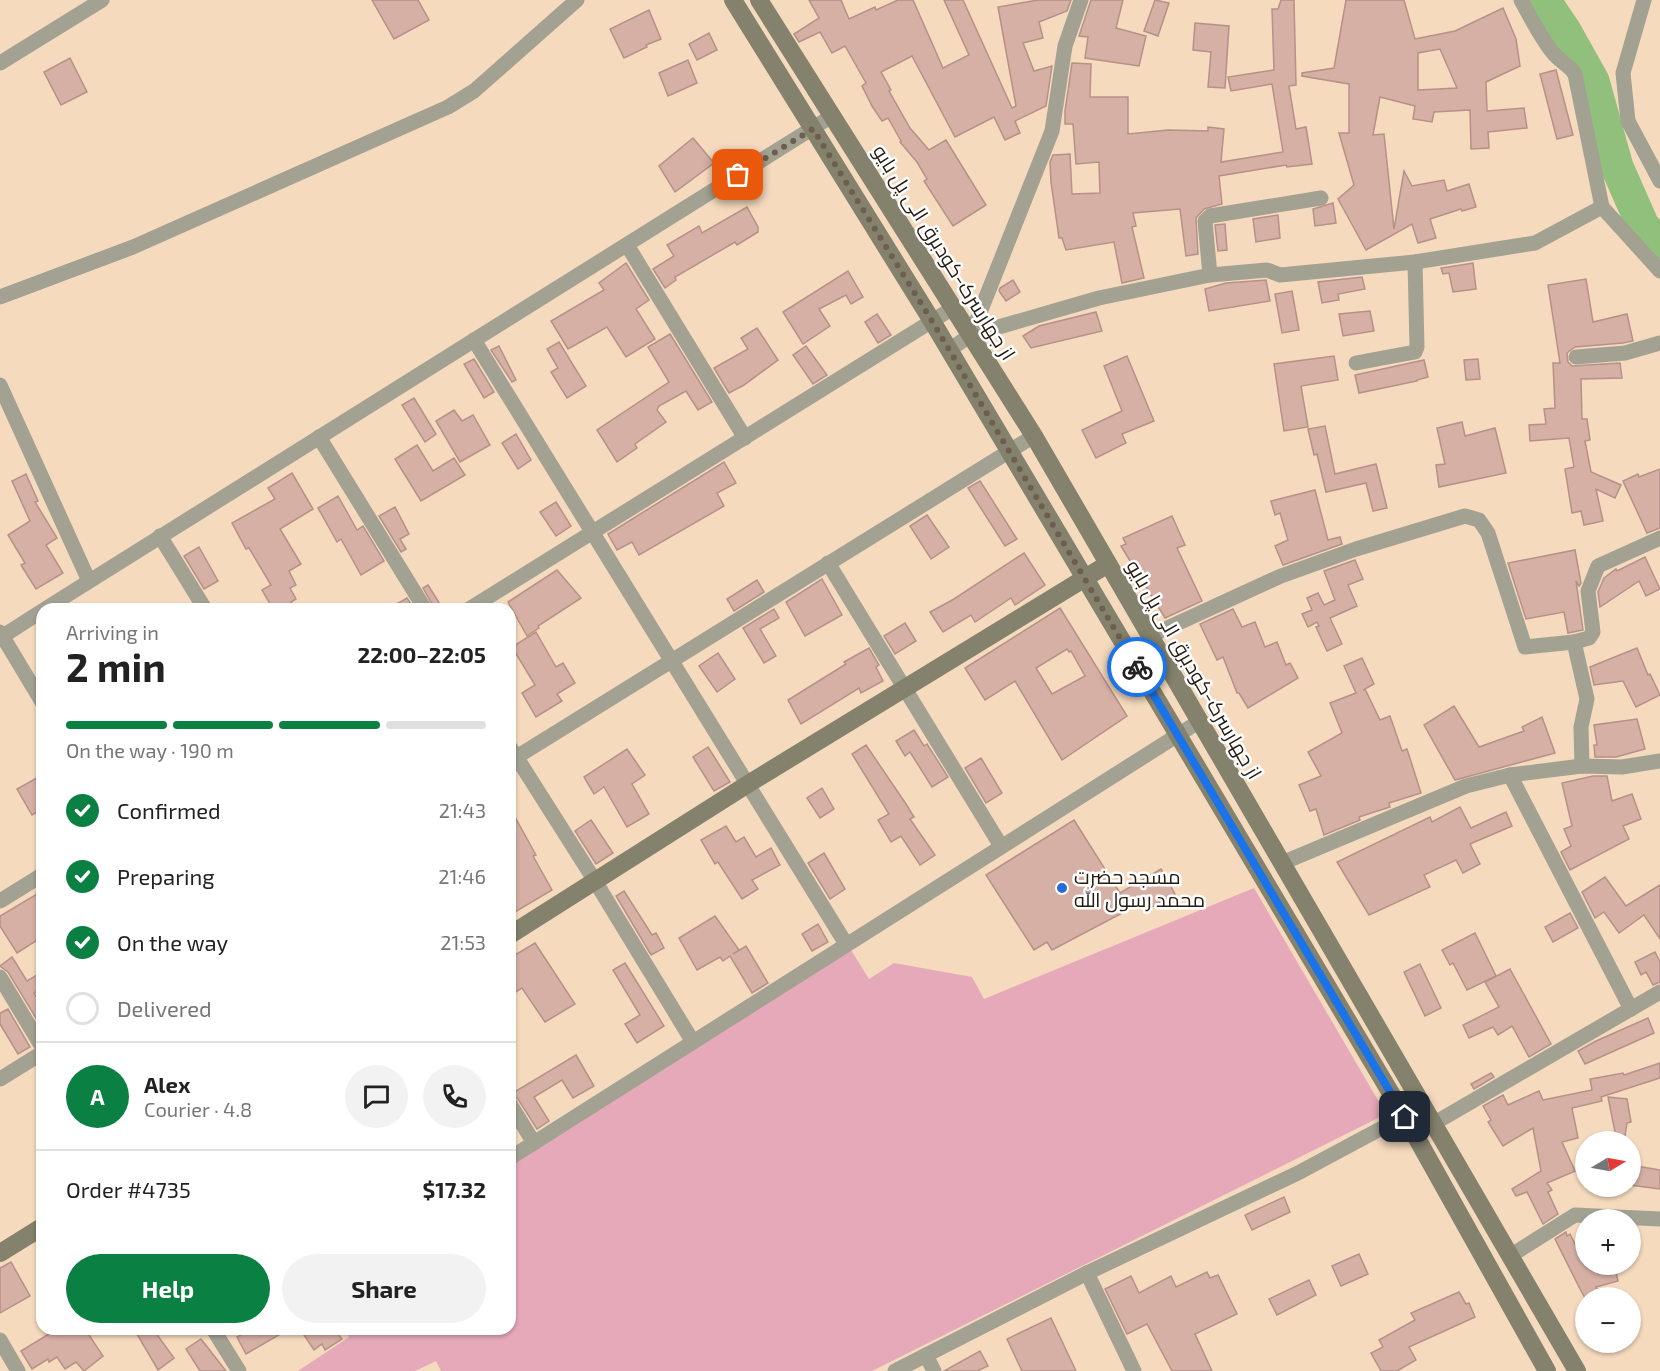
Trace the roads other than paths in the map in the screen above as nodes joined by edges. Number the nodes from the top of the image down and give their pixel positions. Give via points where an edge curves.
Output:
1 (102, 0) edge
2 (577, 0) edge
3 (733, 0) edge
4 (759, 0) edge
5 (1081, 0) edge
6 (1521, 0) edge
7 (1644, 0) edge
8 (0, 63) edge
9 (832, 116) junction
10 (813, 129) junction
11 (1660, 181) edge
12 (1320, 198) dead end
13 (1602, 207) junction
14 (627, 245) junction
15 (1415, 262) junction
16 (1660, 271) edge
17 (1210, 275) junction
18 (0, 297) edge
19 (953, 308) junction
20 (932, 321) junction
21 (970, 335) junction
22 (474, 340) junction
23 (1660, 343) edge
24 (949, 350) junction
25 (1576, 357) dead end
26 (1356, 363) dead end
27 (0, 385) edge
28 (1034, 436) junction
29 (319, 437) junction
30 (745, 438) junction
31 (1009, 451) junction
32 (592, 532) junction
33 (160, 536) junction
34 (1660, 537) edge
35 (828, 563) junction
36 (1108, 564) junction
37 (1085, 579) junction
38 (89, 581) junction
39 (55, 603) edge
40 (201, 603) edge
41 (421, 603) edge
42 (479, 603) edge
43 (36, 615) edge
44 (1, 636) edge
45 (1150, 636) junction
46 (1574, 642) junction
47 (671, 661) junction
48 (905, 689) junction
49 (36, 692) edge
50 (1200, 721) junction
51 (1178, 735) junction
52 (516, 753) edge
53 (516, 761) edge
54 (1660, 761) edge
55 (1582, 766) junction
56 (1510, 775) junction
57 (748, 784) junction
58 (1001, 846) junction
59 (1282, 863) junction
60 (36, 879) edge
61 (595, 881) junction
62 (0, 901) edge
63 (516, 931) edge
64 (846, 944) junction
65 (0, 977) edge
66 (1660, 992) edge
67 (1631, 1009) junction
68 (36, 1037) edge
69 (693, 1042) junction
70 (36, 1057) edge
71 (0, 1079) edge
72 (1423, 1107) junction
73 (516, 1114) edge
74 (1405, 1117) junction
75 (1434, 1124) junction
76 (534, 1143) junction
77 (516, 1154) edge
78 (1660, 1219) edge
79 (36, 1231) edge
80 (0, 1253) edge
81 (1510, 1256) junction
82 (1087, 1273) junction
83 (217, 1335) edge
84 (0, 1340) edge
85 (926, 1355) junction
86 (18, 1371) edge
87 (238, 1371) edge
88 (895, 1371) edge
89 (934, 1371) edge
90 (1134, 1371) edge
91 (1547, 1371) edge
92 (1577, 1371) edge

1 - 8 street
2 - 18 street via 474,91 448,107 133,247
3 - 10 street
4 - 9 street, از جهارسرک-کودبرق الی پل بایو
5 - 21 street via 1065,46 1052,131
6 - 13 street via 1555,55 1575,74
7 - 11 street via 1623,73 1628,122
9 - 10 street
9 - 19 street, از جهارسرک-کودبرق الی پل بایو
10 - 14 street
10 - 20 street
12 - 17 street via 1210,216 1205,221
13 - 15 street via 1535,243
13 - 16 street
14 - 22 street
14 - 30 street
15 - 17 street via 1280,275 1267,270
15 - 26 street via 1415,352
17 - 21 street via 1099,298
19 - 20 street
19 - 21 street, از جهارسرک-کودبرق الی پل بایو
20 - 24 street
20 - 30 street
21 - 24 street
21 - 28 street, از جهارسرک-کودبرق الی پل بایو
22 - 29 street
22 - 32 street
23 - 25 street via 1625,353
24 - 31 street
27 - 38 street
28 - 31 street
28 - 36 street, از جهارسرک-کودبرق الی پل بایو
29 - 33 street
29 - 41 street
30 - 32 street
31 - 35 street
31 - 37 street
32 - 42 street
32 - 47 street
33 - 38 street
33 - 40 street
34 - 46 street via 1598,566 1588,591 1593,632 1589,638
35 - 47 street
35 - 48 street
36 - 37 street
36 - 45 street, از جهارسرک-کودبرق الی پل بایو
37 - 48 street
37 - 51 street
38 - 39 street
43 - 44 street
44 - 49 street
45 - 46 street via 1281,576 1465,516 1479,520 1488,533 1524,647
45 - 50 street, از جهارسرک-کودبرق الی پل بایو
46 - 55 street via 1587,699 1581,727
47 - 52 street
47 - 57 street
48 - 57 street
48 - 58 street
50 - 51 street
50 - 59 street, از جهارسرک-کودبرق الی پل بایو
51 - 58 street
51 - 74 street
53 - 61 street
54 - 55 street via 1622,767
55 - 56 street
56 - 59 street via 1466,786
56 - 67 street
57 - 61 street
57 - 64 street
58 - 64 street
59 - 72 street, از جهارسرک-کودبرق الی پل بایو
60 - 62 street
61 - 63 street
61 - 69 street
64 - 69 street
65 - 68 street
66 - 67 street
67 - 75 street
69 - 76 street
70 - 71 street
72 - 74 street
72 - 75 street, از جهارسرک-کودبرق الی پل بایو
73 - 76 street
74 - 82 street via 1298,1173
74 - 91 street
75 - 81 street, از جهارسرک-کودبرق الی پل بایو
76 - 77 street
78 - 81 street via 1575,1215
79 - 80 street
81 - 92 street, از جهارسرک-کودبرق الی پل بایو
82 - 85 street
82 - 90 street
83 - 87 street
84 - 86 street
85 - 88 street
85 - 89 street

